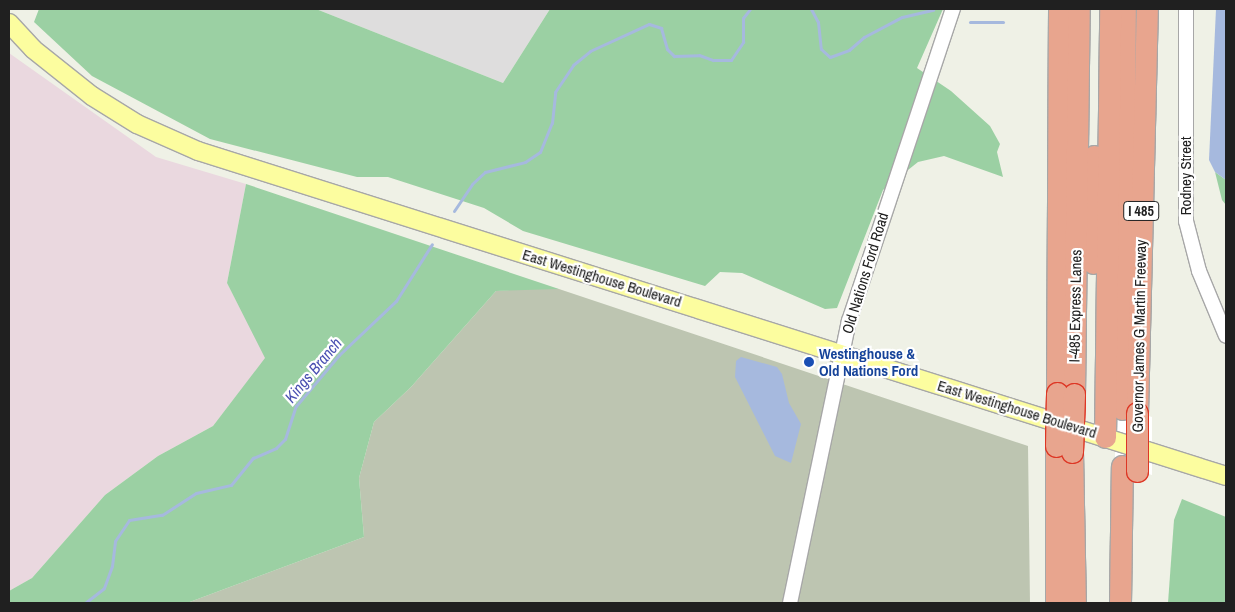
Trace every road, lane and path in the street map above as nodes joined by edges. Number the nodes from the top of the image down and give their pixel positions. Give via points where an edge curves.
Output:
1 (953, 9) edge
2 (1059, 9) edge
3 (1079, 9) edge
4 (1096, 9) edge
5 (1110, 9) edge
6 (1125, 9) edge
7 (1147, 9) edge
8 (1186, 9) edge
9 (9, 23) edge
10 (1226, 336) edge
11 (841, 354) junction
12 (1065, 394) junction
13 (1130, 411) junction
14 (1099, 435) junction
15 (1064, 449) junction
16 (1129, 468) junction
17 (1225, 471) edge
18 (790, 603) edge
19 (1056, 603) edge
20 (1075, 603) edge
21 (1120, 603) edge
22 (1134, 603) edge

1 - 11 street, Old Nations Ford Road via 865,266
2 - 12 highway
3 - 12 highway, I-485 Express Lanes
4 - 14 highway
5 - 14 highway
6 - 13 highway, I 485
7 - 13 highway, Governor James G Martin Freeway / I 485
8 - 10 street, Rodney Street via 1186,221 1199,271
9 - 11 main road, East Westinghouse Boulevard via 47,61 92,96 172,141
11 - 14 main road, East Westinghouse Boulevard
11 - 18 street, Old Nations Ford Road
12 - 15 highway, bridge
13 - 16 highway, Governor James G Martin Freeway / I 485, bridge
14 - 17 main road, East Westinghouse Boulevard
15 - 19 highway
15 - 20 highway
16 - 21 highway, I 485
16 - 22 highway, Governor James G Martin Freeway / I 485

